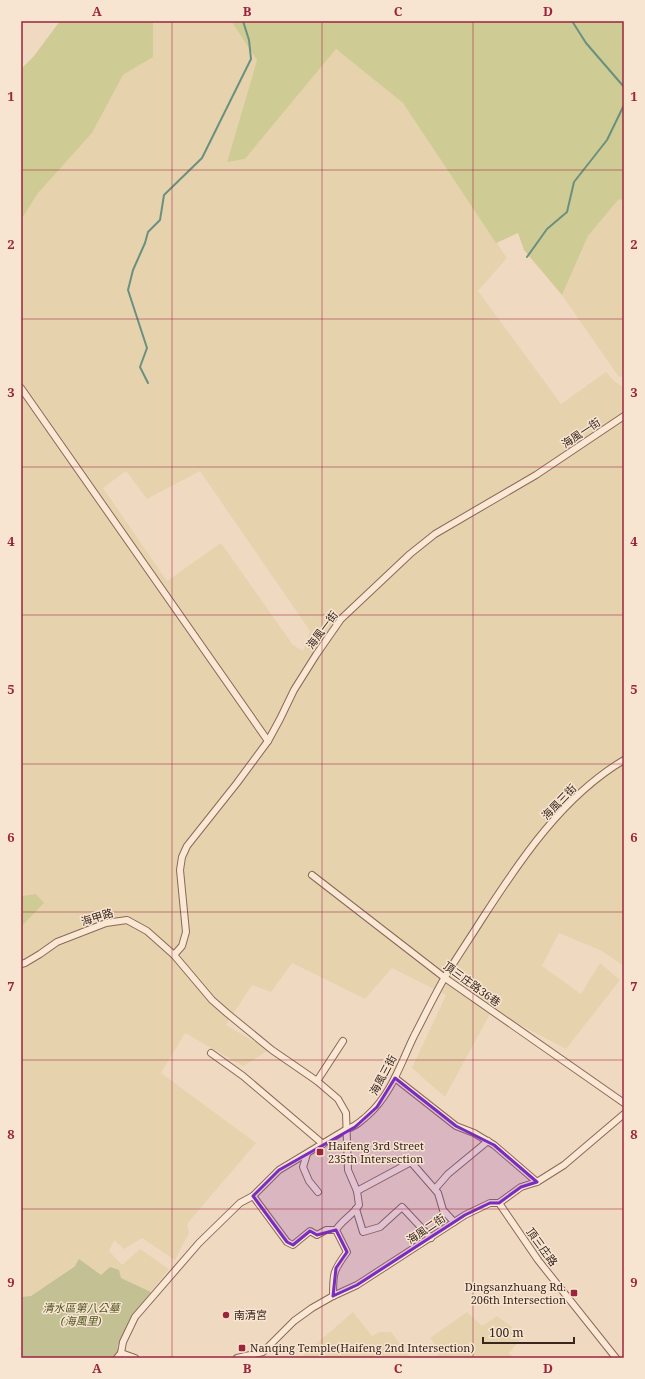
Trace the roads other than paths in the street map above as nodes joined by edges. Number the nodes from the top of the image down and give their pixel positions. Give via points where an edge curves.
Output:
1 (21, 388) edge
2 (624, 416) edge
3 (268, 741) junction
4 (624, 760) edge
5 (312, 875) dead end
6 (174, 955) junction
7 (21, 964) edge
8 (444, 978) junction
9 (344, 1041) dead end
10 (211, 1054) dead end
11 (395, 1078) junction
12 (317, 1081) junction
13 (624, 1103) edge
14 (624, 1114) edge
15 (347, 1129) junction
16 (488, 1141) junction
17 (323, 1144) junction
18 (307, 1154) junction
19 (537, 1182) junction
20 (435, 1189) junction
21 (357, 1191) junction
22 (318, 1192) dead end
23 (253, 1196) junction
24 (499, 1202) junction
25 (356, 1209) junction
26 (454, 1222) junction
27 (336, 1230) junction
28 (431, 1238) junction
29 (333, 1296) junction
30 (263, 1352) junction
31 (119, 1355) edge
32 (134, 1358) edge
33 (237, 1358) edge
34 (268, 1358) edge
35 (616, 1358) edge

1 - 3 street
2 - 3 street, 海風一街 via 536,475 435,534 410,554 341,619 294,690
3 - 6 street, 海風一街 via 187,846 182,857 180,870 186,932 182,946
4 - 8 street, 海風三街 via 610,768 571,802 541,835 501,890
5 - 8 street, 頂三庄路36巷
6 - 7 street, 海甲路 via 147,931 127,920 106,923 57,942
6 - 12 street, 海甲路 via 218,1004 272,1050
8 - 11 street, 海風三街
8 - 13 street, 頂三庄路36巷
9 - 12 street
10 - 17 street via 243,1076
11 - 15 street, 海風三街 via 377,1107 355,1127
11 - 16 street via 456,1126
12 - 15 street, 海甲路 via 338,1099 346,1113
14 - 19 street, 海風二街 via 564,1165
15 - 17 street, 海風三街
15 - 21 street, 海甲路 via 348,1170
16 - 19 street
16 - 20 street via 448,1174
17 - 18 street, 海風三街
18 - 22 street via 303,1167 309,1181
18 - 23 street, 海風三街 via 279,1170
19 - 24 street, 海風二街 via 522,1187
20 - 21 street via 411,1162
20 - 26 street via 443,1210
21 - 25 street via 359,1205
23 - 27 street via 287,1242 293,1245 310,1231 317,1235 326,1230
23 - 31 street, 海風三街 via 240,1203 199,1243 148,1301 135,1317
24 - 26 street, 海風二街 via 490,1203
24 - 35 street, 頂三庄路 via 538,1260
25 - 27 street
25 - 28 street via 363,1232 380,1227 402,1207
26 - 28 street, 海風二街
27 - 29 street via 347,1252 333,1277
28 - 29 street, 海風二街 via 357,1285
29 - 30 street, 海風二街 via 294,1321
30 - 33 street
30 - 34 street
31 - 32 street

